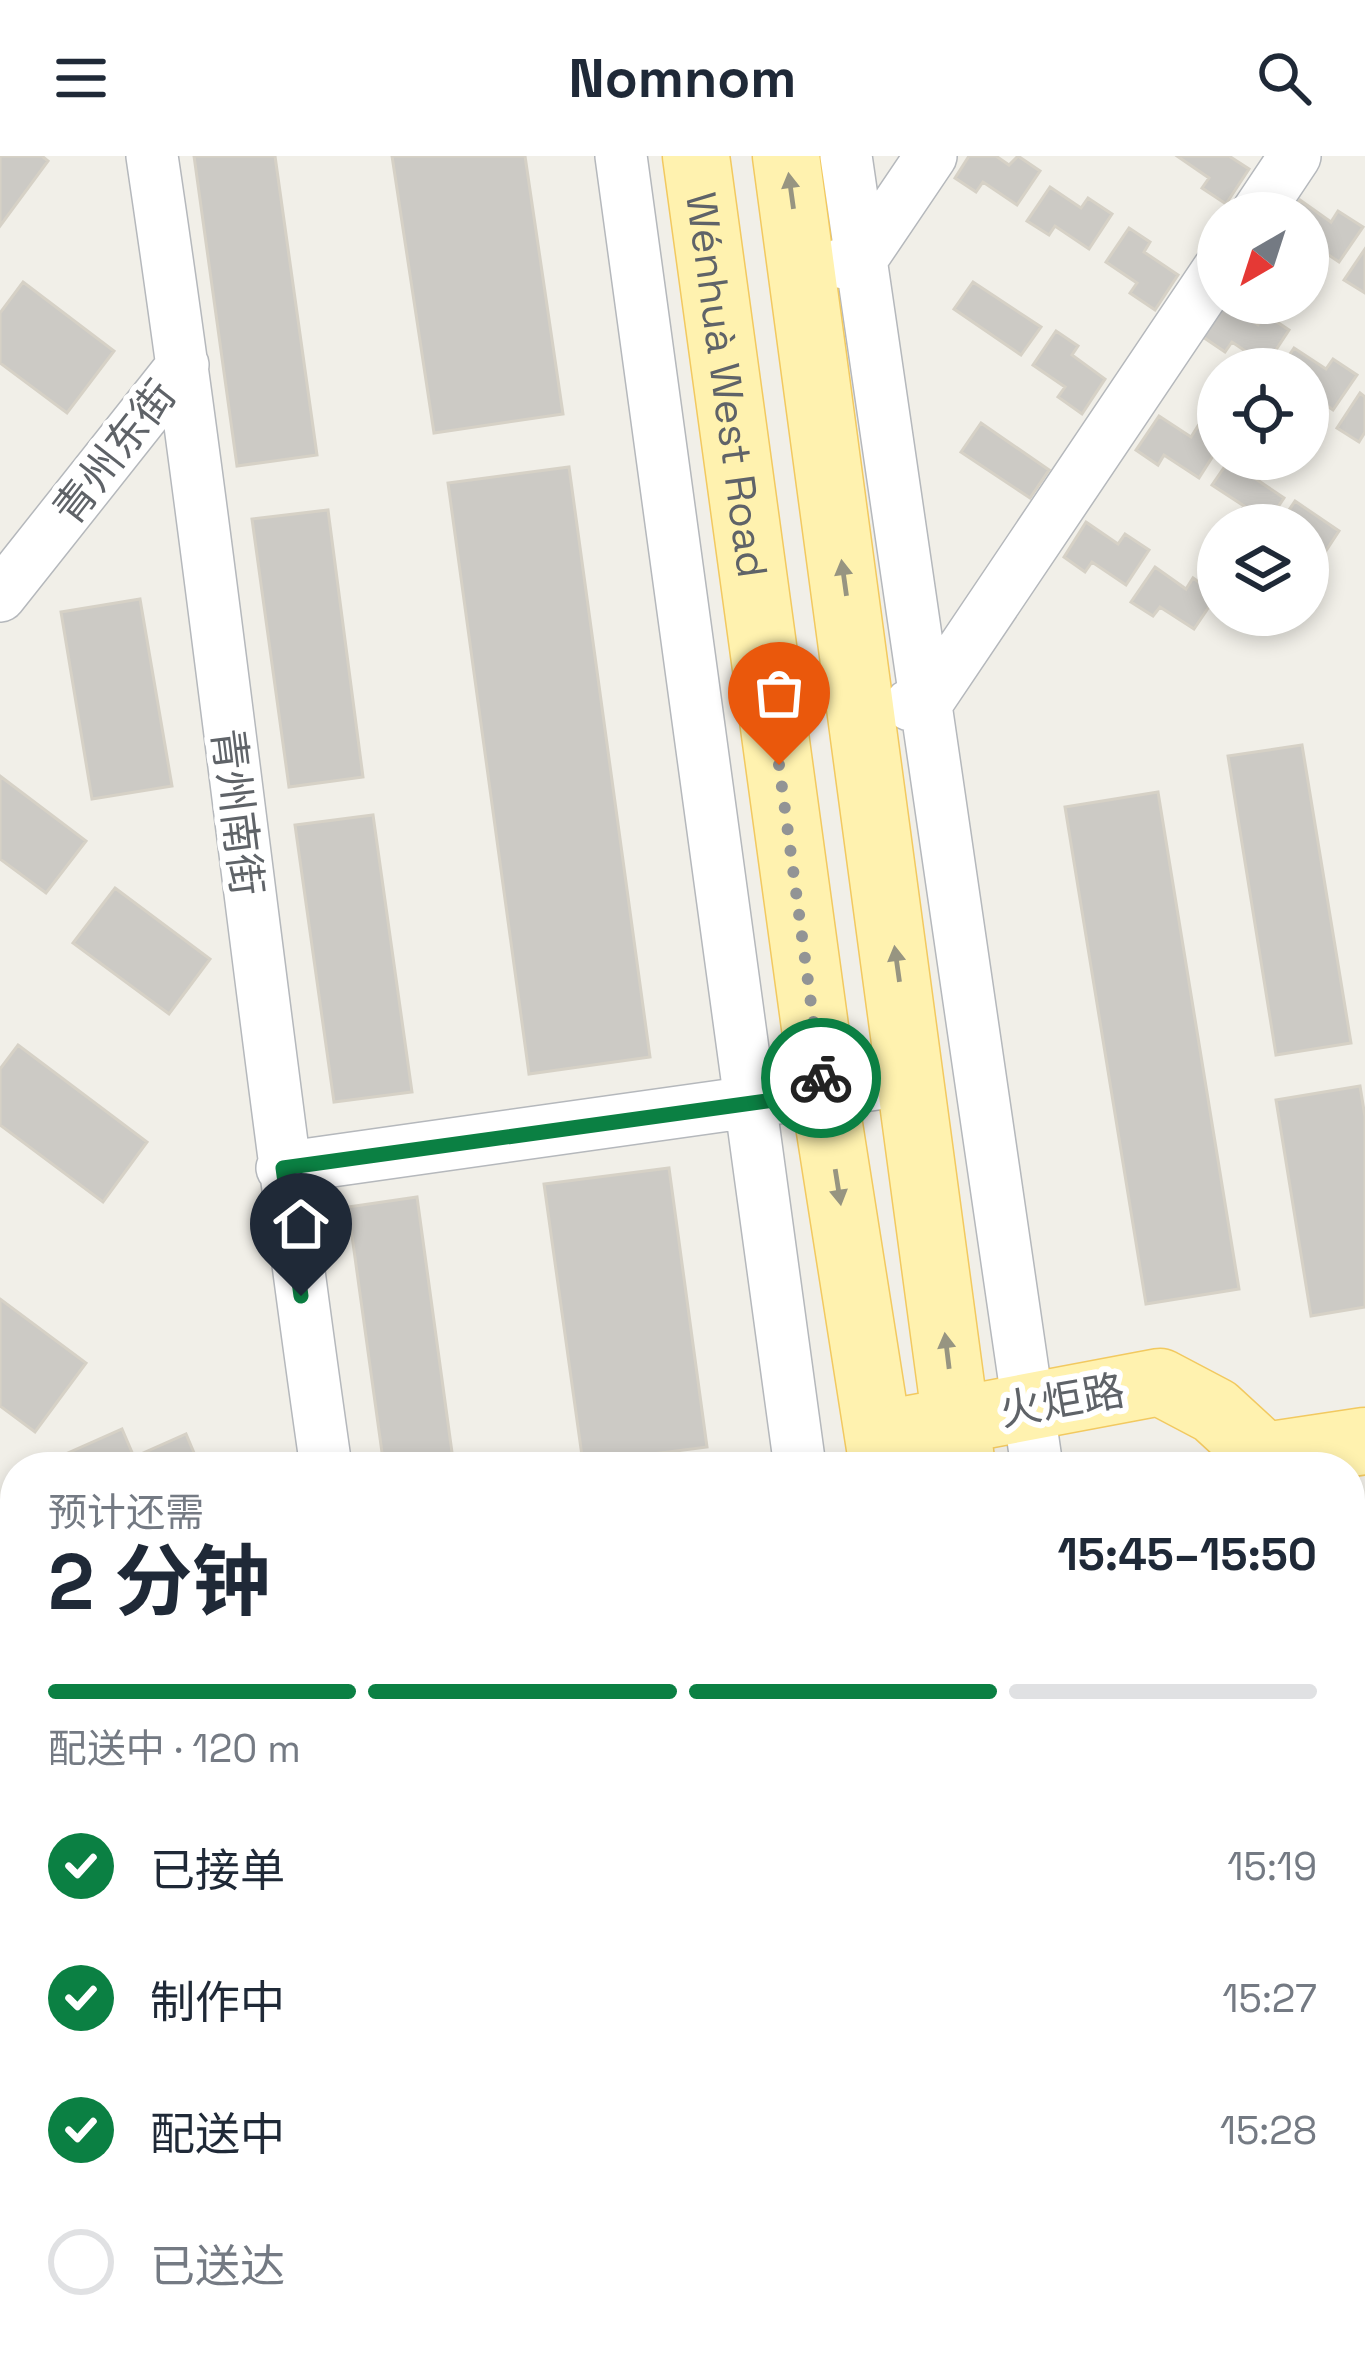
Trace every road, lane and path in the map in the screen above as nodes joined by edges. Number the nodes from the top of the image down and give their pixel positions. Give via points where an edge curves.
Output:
1 (152, 156) edge
2 (621, 156) edge
3 (696, 156) edge
4 (786, 156) edge
5 (846, 156) edge
6 (931, 156) edge
7 (1295, 156) edge
8 (1271, 192) edge
9 (831, 264) junction
10 (1197, 298) edge
11 (183, 365) junction
12 (0, 596) edge
13 (894, 707) junction
14 (912, 1079) junction
15 (824, 1093) junction
16 (748, 1101) junction
17 (283, 1168) junction
18 (1033, 1436) edge
19 (1365, 1441) edge
20 (958, 1443) edge
21 (324, 1452) edge
22 (798, 1452) edge
23 (881, 1452) edge
24 (1252, 1452) edge
25 (1311, 1452) edge

1 - 11 street, 青州南街
2 - 16 street
3 - 15 main road, Wénhuà West Road
9 -> 4 main road
5 - 9 street
6 - 9 street
7 - 8 street
9 - 13 main road
10 - 13 street
11 - 12 street, 青州东街
11 - 17 street, 青州南街
14 -> 13 main road
13 - 18 street
14 - 15 street
20 -> 14 main road
15 - 16 street
15 -> 23 main road, Wénhuà West Road
16 - 17 street
16 - 22 street
17 - 21 street, 青州南街
18 - 20 main road, 火炬路
18 - 24 main road, 火炬路 via 1160,1382 1216,1411
19 - 25 main road, 火炬路
20 - 23 main road, 火炬路

